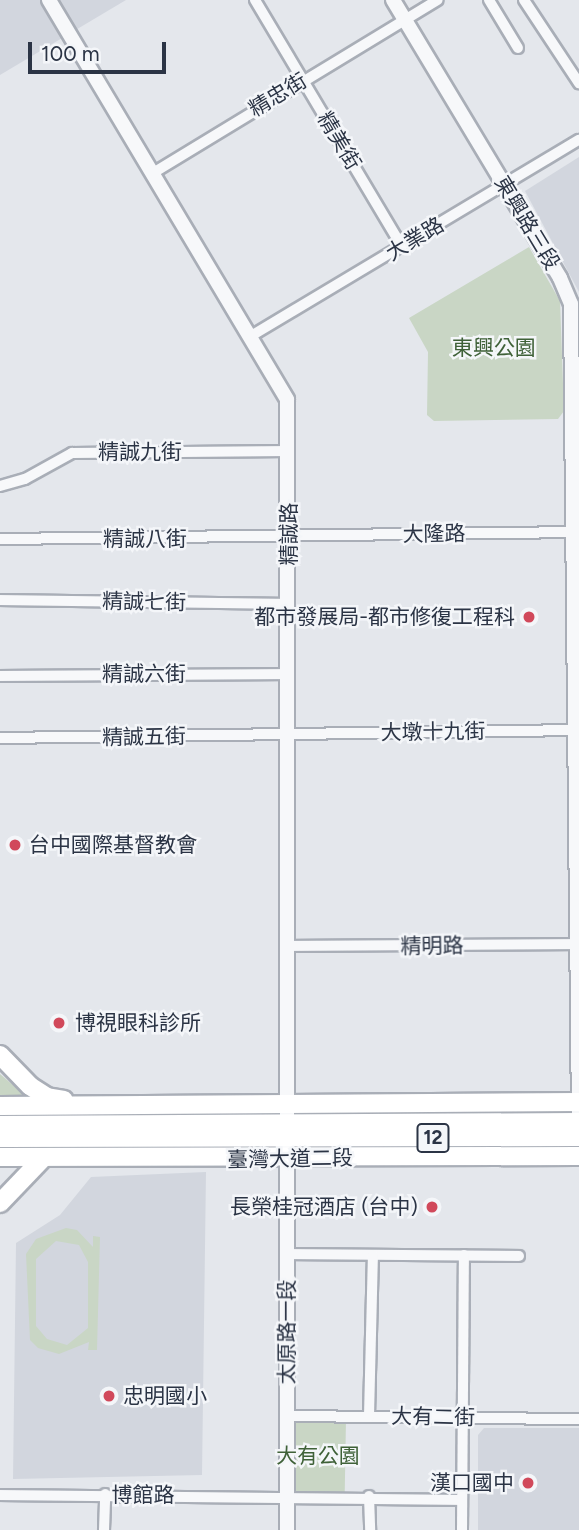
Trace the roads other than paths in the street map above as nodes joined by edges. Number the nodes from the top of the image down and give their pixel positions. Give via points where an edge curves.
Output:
1 (48, 0) edge
2 (255, 0) edge
3 (393, 0) edge
4 (438, 0) edge
5 (489, 0) edge
6 (524, 0) edge
7 (405, 20) junction
8 (518, 48) dead end
9 (302, 80) junction
10 (579, 83) edge
11 (579, 140) edge
12 (153, 173) junction
13 (504, 185) junction
14 (402, 247) junction
15 (251, 336) junction
16 (289, 451) junction
17 (0, 486) edge
18 (577, 532) edge
19 (289, 537) junction
20 (0, 539) edge
21 (0, 600) edge
22 (288, 604) junction
23 (288, 674) junction
24 (0, 676) edge
25 (577, 730) edge
26 (288, 737) junction
27 (0, 738) edge
28 (579, 944) edge
29 (286, 946) junction
30 (0, 1055) edge
31 (286, 1102) junction
32 (579, 1102) edge
33 (0, 1106) edge
34 (99, 1106) junction
35 (579, 1116) edge
36 (579, 1122) edge
37 (0, 1125) edge
38 (286, 1132) junction
39 (579, 1137) edge
40 (0, 1138) edge
41 (579, 1156) edge
42 (0, 1157) edge
43 (43, 1158) junction
44 (286, 1159) junction
45 (0, 1203) edge
46 (286, 1254) junction
47 (373, 1255) junction
48 (464, 1255) junction
49 (519, 1256) dead end
50 (287, 1416) junction
51 (369, 1416) junction
52 (463, 1418) junction
53 (579, 1419) edge
54 (0, 1494) edge
55 (105, 1494) junction
56 (287, 1495) junction
57 (369, 1496) junction
58 (462, 1500) junction
59 (104, 1530) edge
60 (287, 1530) edge
61 (370, 1530) edge
62 (462, 1530) edge

1 - 12 street, 精誠路
2 - 9 street, 精美街
3 - 7 street, 東興路三段
4 - 7 street, 精忠街
5 - 8 street
6 - 10 street
7 - 9 street, 精忠街
7 - 13 street, 東興路三段
9 - 12 street, 精忠街
9 - 14 street, 精美街
11 - 13 street, 大業路
12 - 15 street, 精誠路
13 - 14 street, 大業路
13 - 18 street, 東興路三段 via 571,304
14 - 15 street, 大業路
15 - 16 street, 精誠路 via 287,400
16 - 17 street, 精誠九街 via 72,453 25,479
16 - 19 street, 精誠路
18 - 19 street, 大隆路
18 - 25 street, 東興路三段
19 - 20 street, 精誠八街
19 - 22 street, 精誠路
21 - 22 street, 精誠七街
22 - 23 street, 精誠路
23 - 24 street, 精誠六街
23 - 26 street, 精誠路
25 - 26 street, 大墩十九街 via 297,733
25 - 28 street, 東興路三段
26 - 27 street, 精誠五街
26 - 29 street, 精誠路
28 - 29 street, 精明路
28 - 32 street, 東興路三段
29 - 31 street, 精誠路
30 - 34 main road via 47,1097
31 - 32 main road, 12
31 - 34 main road, 12
31 - 38 street, 精誠路
32 - 35 street, 東興路三段
33 - 34 main road, 12
36 - 38 main road, 臺灣大道二段 / 12
37 - 38 main road, 臺灣大道二段 / 12
38 - 39 main road, 臺灣大道二段 / 12
38 - 40 main road, 臺灣大道二段 / 12
38 - 44 street, 太原路一段
41 - 44 main road, 臺灣大道二段 / 12
42 - 43 main road, 臺灣大道二段 / 12
43 - 44 main road, 臺灣大道二段 / 12
43 - 45 main road
44 - 46 street, 太原路一段
46 - 47 street
46 - 50 street, 太原路一段
47 - 48 street
47 - 51 street
48 - 49 street
48 - 52 street
50 - 51 street, 大有二街
50 - 56 street, 太原路一段
51 - 52 street, 大有二街
52 - 53 street, 大有二街
52 - 58 street
54 - 55 street, 博館路
55 - 56 street, 博館路
55 - 59 street
56 - 57 street, 博館路
56 - 60 street, 太原路一段
57 - 58 street, 博館路
57 - 61 street
58 - 62 street

